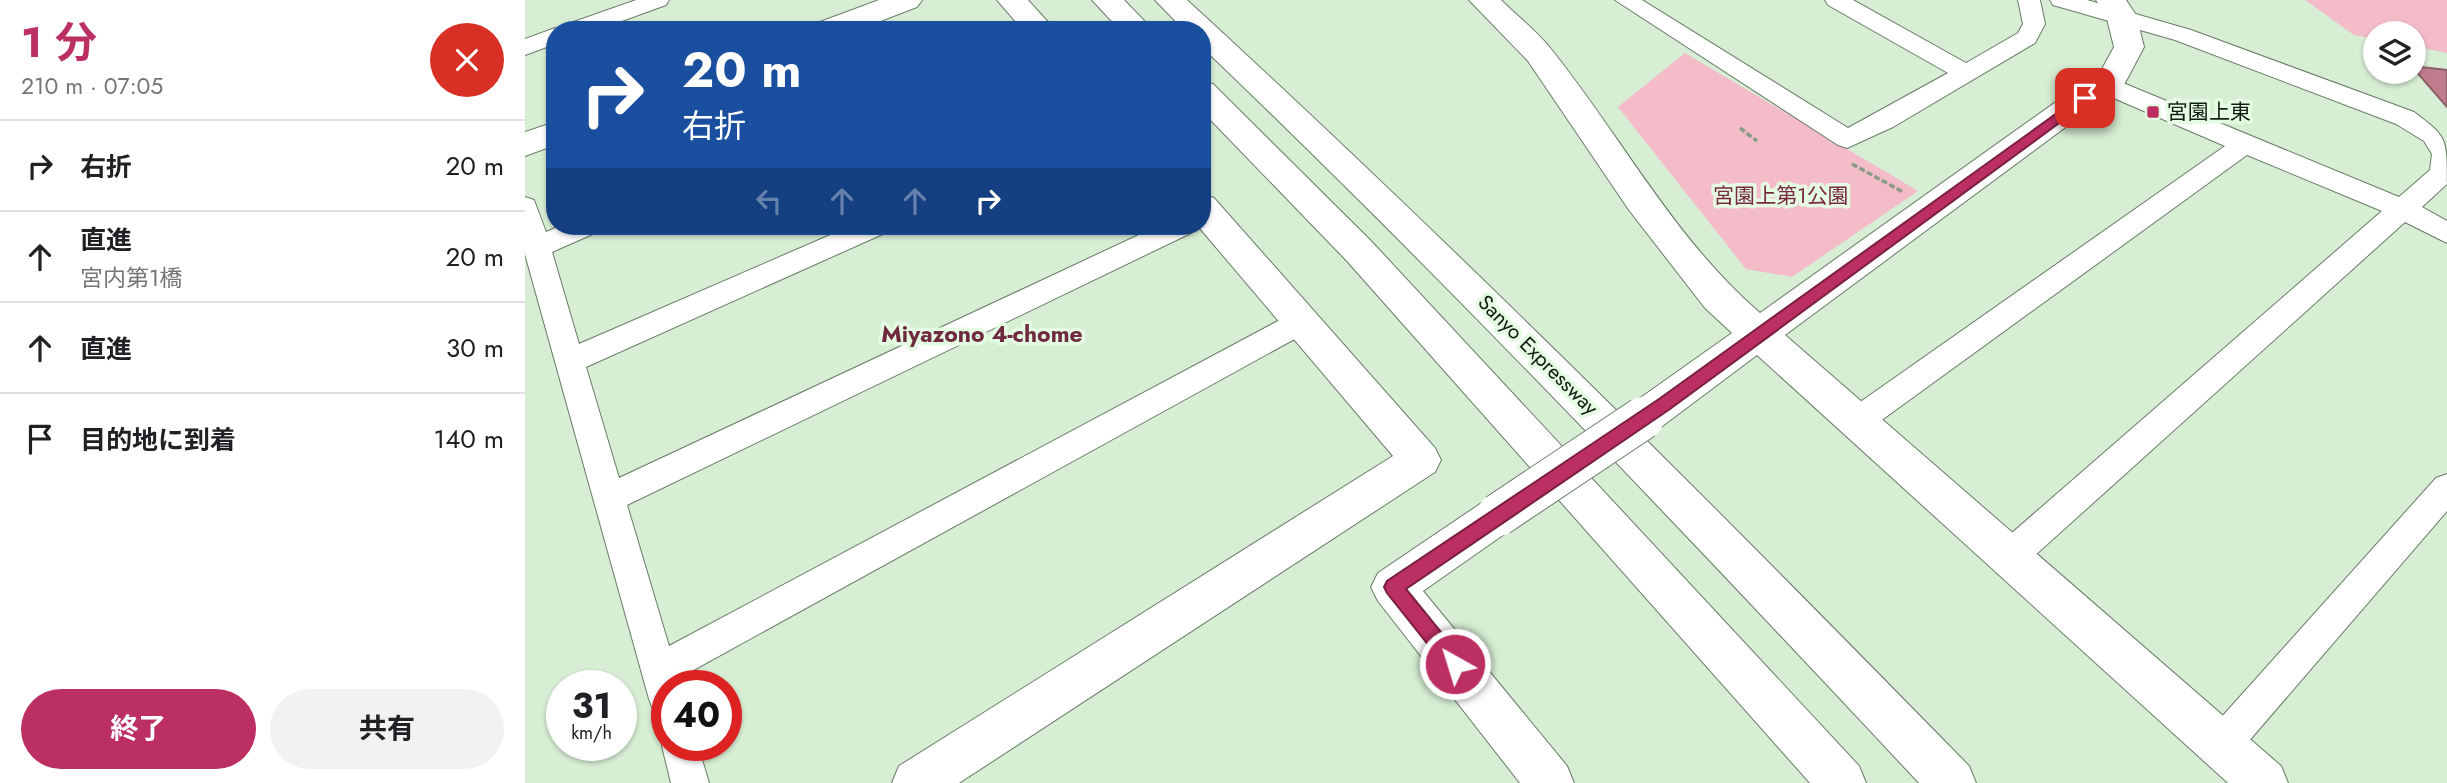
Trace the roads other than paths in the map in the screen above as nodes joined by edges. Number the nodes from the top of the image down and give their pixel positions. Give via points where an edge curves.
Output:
1 (658, 0) edge
2 (908, 0) edge
3 (1012, 0) edge
4 (1107, 0) edge
5 (1170, 0) edge
6 (1484, 0) edge
7 (1626, 0) edge
8 (1836, 0) edge
9 (2029, 0) edge
10 (2061, 0) edge
11 (2116, 9) edge
12 (598, 21) edge
13 (852, 21) edge
14 (1032, 21) edge
15 (1129, 21) edge
16 (1192, 21) edge
17 (546, 39) edge
18 (1211, 39) edge
19 (525, 47) edge
20 (1966, 73) junction
21 (2103, 84) junction
22 (1211, 101) edge
23 (546, 136) edge
24 (525, 144) edge
25 (2244, 145) junction
26 (525, 207) edge
27 (2403, 209) junction
28 (1211, 228) edge
29 (2447, 233) edge
30 (565, 235) edge
31 (856, 235) edge
32 (1159, 235) edge
33 (536, 247) junction
34 (1301, 322) junction
35 (1760, 335) junction
36 (569, 361) junction
37 (1857, 421) junction
38 (2447, 488) edge
39 (609, 498) junction
40 (2010, 556) junction
41 (659, 670) edge
42 (688, 670) edge
43 (2223, 743) junction
44 (684, 761) edge
45 (691, 783) edge
46 (916, 783) edge
47 (1550, 783) edge
48 (1842, 783) edge
49 (1952, 783) edge
50 (2264, 783) edge

1 - 12 street
2 - 13 main road
3 - 14 main road
4 - 15 main road
5 - 16 main road, Sanyo Expressway
6 - 35 main road via 1539,54 1641,201 1718,298
7 - 20 street via 1847,139
8 - 20 street
9 - 20 street via 2034,24 2027,38
10 - 11 street
11 - 21 main road via 2129,47 2114,76
11 - 27 street via 2405,118 2433,135 2445,154 2442,174
17 - 19 street
18 - 49 main road, Sanyo Expressway via 1404,221 1647,464
21 - 25 street
21 - 35 main road
22 - 48 main road via 1359,251
23 - 24 main road
25 - 27 street
25 - 37 street
26 - 33 street
27 - 29 street
27 - 40 street
28 - 34 main road
30 - 33 street
31 - 36 street
32 - 39 street
33 - 36 street
34 - 42 street
34 - 46 main road via 1421,460
35 - 37 main road
35 - 47 main road, bridge via 1393,587
36 - 39 street
37 - 40 main road
38 - 43 street
39 - 41 street
40 - 43 main road
43 - 50 main road
44 - 45 street

